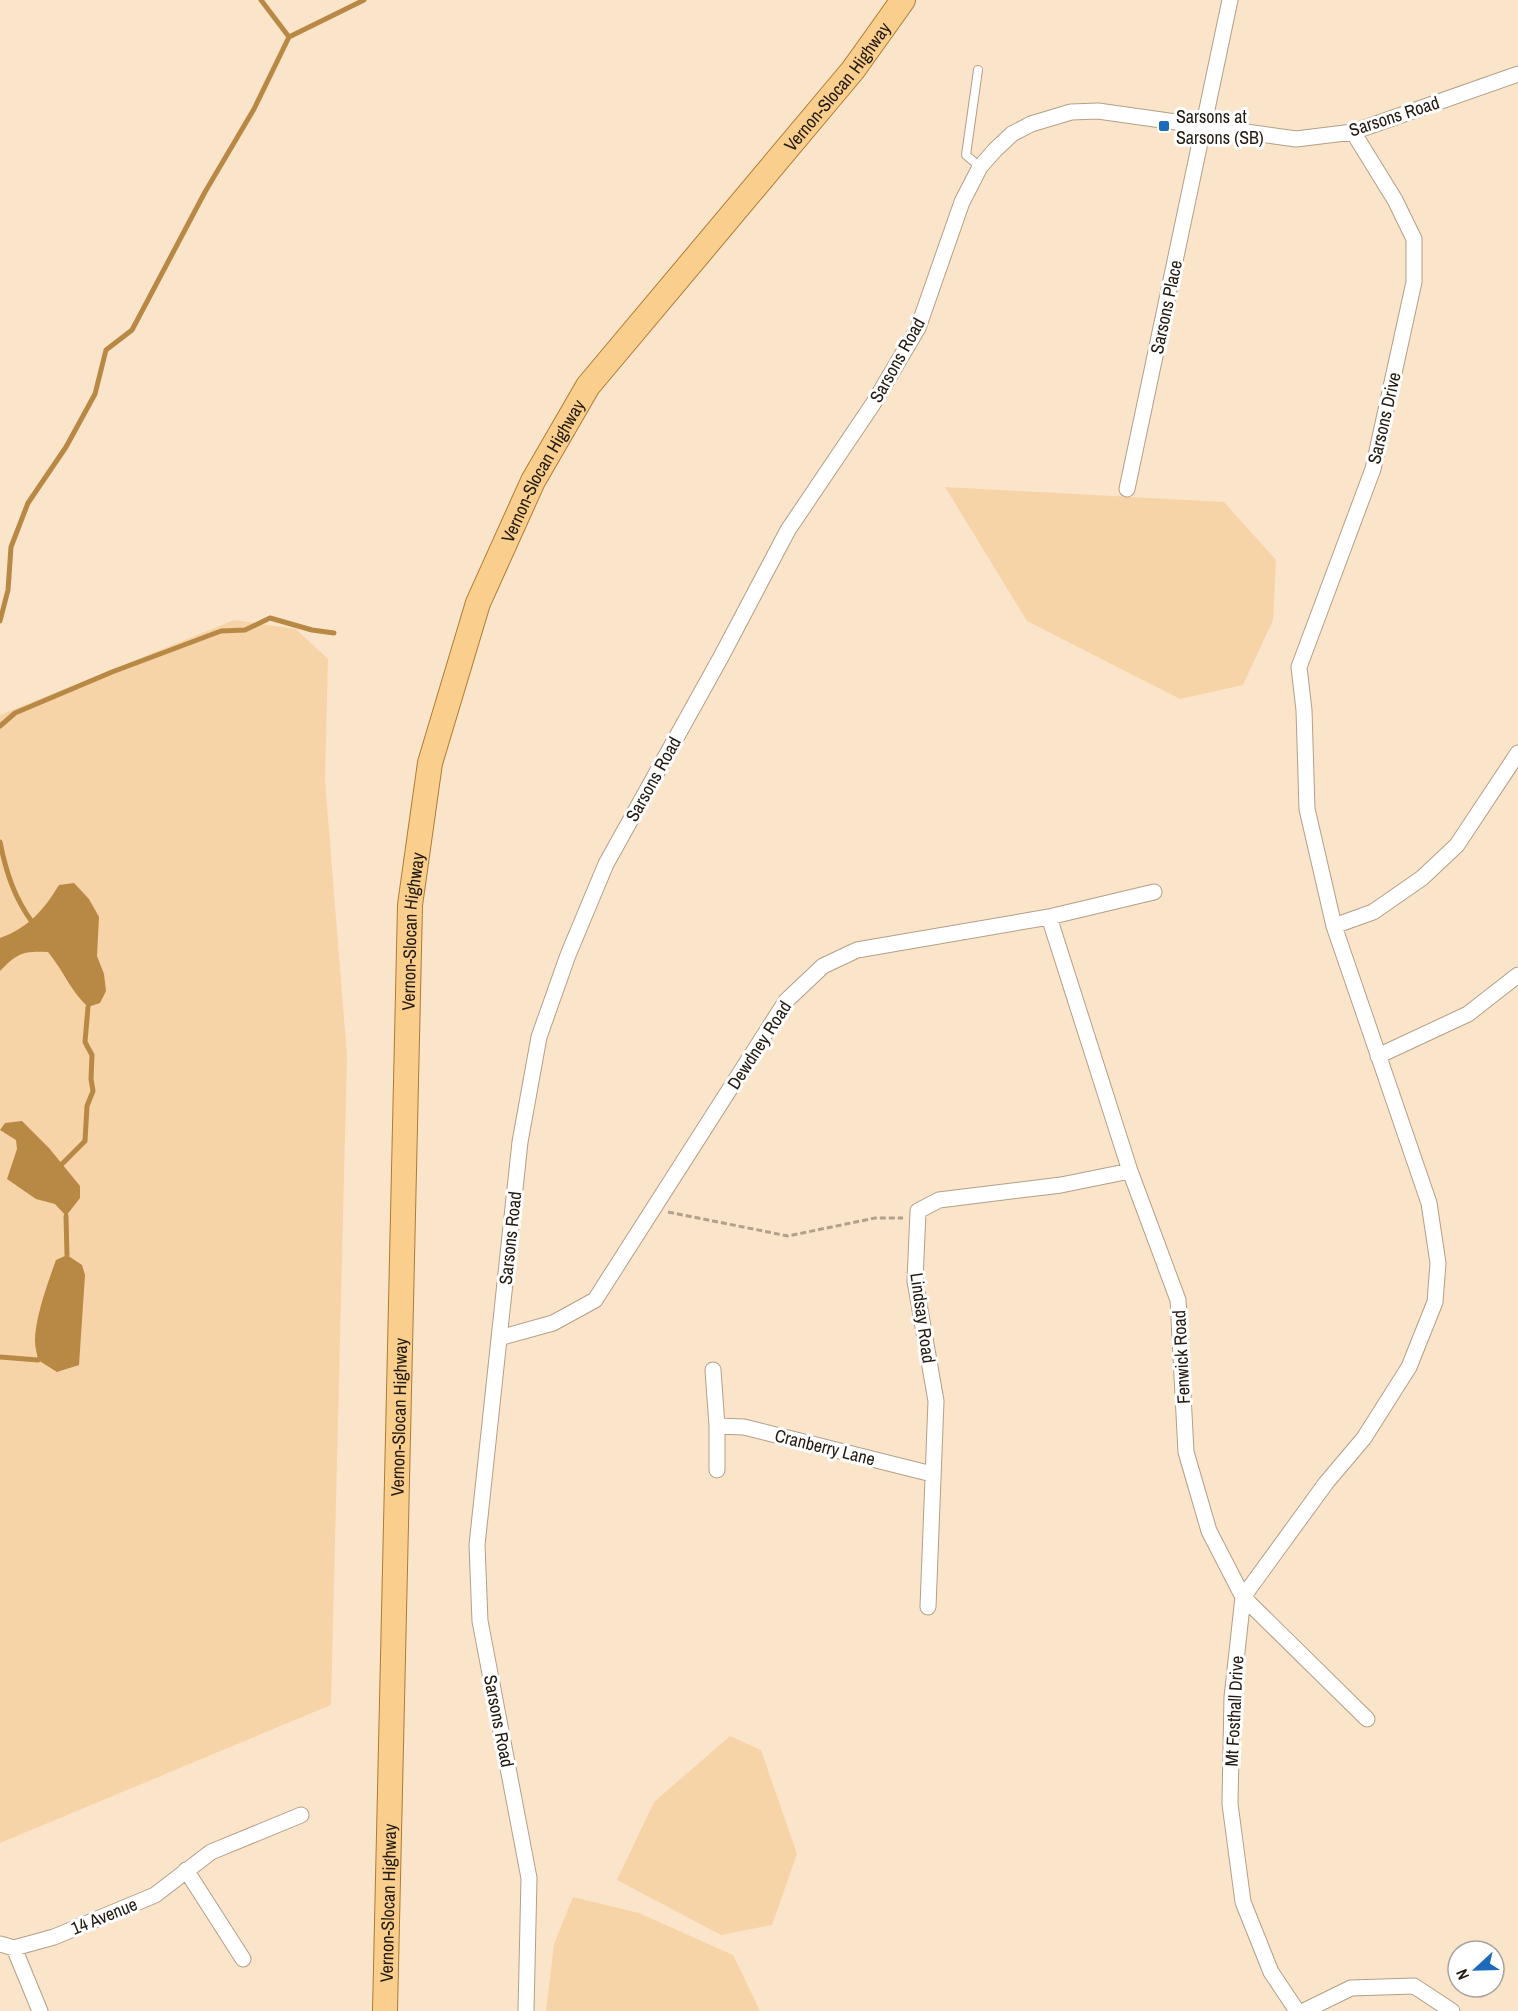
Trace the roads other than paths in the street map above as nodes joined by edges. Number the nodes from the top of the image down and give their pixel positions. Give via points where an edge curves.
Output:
1 (903, 0) edge
2 (1230, 0) edge
3 (978, 70) dead end
4 (1518, 74) edge
5 (1204, 126) junction
6 (1353, 132) junction
7 (981, 167) junction
8 (1127, 489) dead end
9 (1518, 753) edge
10 (1154, 892) dead end
11 (1049, 917) junction
12 (1334, 926) junction
13 (1518, 975) edge
14 (1378, 1056) junction
15 (1130, 1171) junction
16 (499, 1338) junction
17 (712, 1370) dead end
18 (717, 1426) junction
19 (717, 1470) dead end
20 (932, 1474) junction
21 (1243, 1597) junction
22 (928, 1607) dead end
23 (1367, 1719) dead end
24 (301, 1815) dead end
25 (186, 1870) junction
26 (7, 1946) edge
27 (243, 1959) dead end
28 (40, 2011) edge
29 (385, 2011) edge
30 (526, 2011) edge
31 (1297, 2011) edge
32 (1304, 2011) edge
33 (1452, 2011) edge

1 - 29 main road, Vernon-Slocan Highway via 853,70 588,386 533,481 478,603 430,763 410,905
2 - 5 street, Sarsons Place
3 - 7 lane via 966,155
4 - 6 street, Sarsons Road
5 - 6 street, Sarsons Road via 1296,139
5 - 7 street, Sarsons Road via 1098,111 1071,112 1012,134
5 - 8 street, Sarsons Place
6 - 12 street, Sarsons Drive via 1414,238 1414,282 1373,469 1299,667 1307,809
7 - 16 street, Sarsons Road via 962,202 918,328 873,404 788,530 606,864 568,955 539,1037 520,1142
9 - 12 street via 1457,844 1422,878 1373,912
10 - 11 street, Dewdney Road
11 - 15 street, Fenwick Road
11 - 16 street, Dewdney Road via 857,950 823,966 786,1001 595,1300 553,1323
12 - 14 street, Sarsons Drive
13 - 14 street via 1468,1014
14 - 21 street, Mt Fosthall Drive via 1429,1203 1438,1263 1435,1302 1409,1367 1364,1438
15 - 20 street, Lindsay Road via 1061,1185 939,1200 918,1211 915,1281 936,1401
15 - 21 street, Fenwick Road via 1178,1300 1186,1452 1209,1531
16 - 30 street, Sarsons Road via 477,1545 479,1610 529,1878
17 - 18 street
18 - 19 street
18 - 20 street, Cranberry Lane via 744,1427
20 - 22 street, Lindsay Road
21 - 23 street, Fenwick Road
21 - 31 street, Mt Fosthall Drive via 1232,1697 1230,1804 1243,1902 1271,1972
24 - 25 street, 14 Avenue via 211,1852
25 - 26 street, 14 Avenue via 155,1895 54,1936
25 - 27 street
26 - 28 street, 14 Avenue
32 - 33 street via 1351,1988 1414,1986

